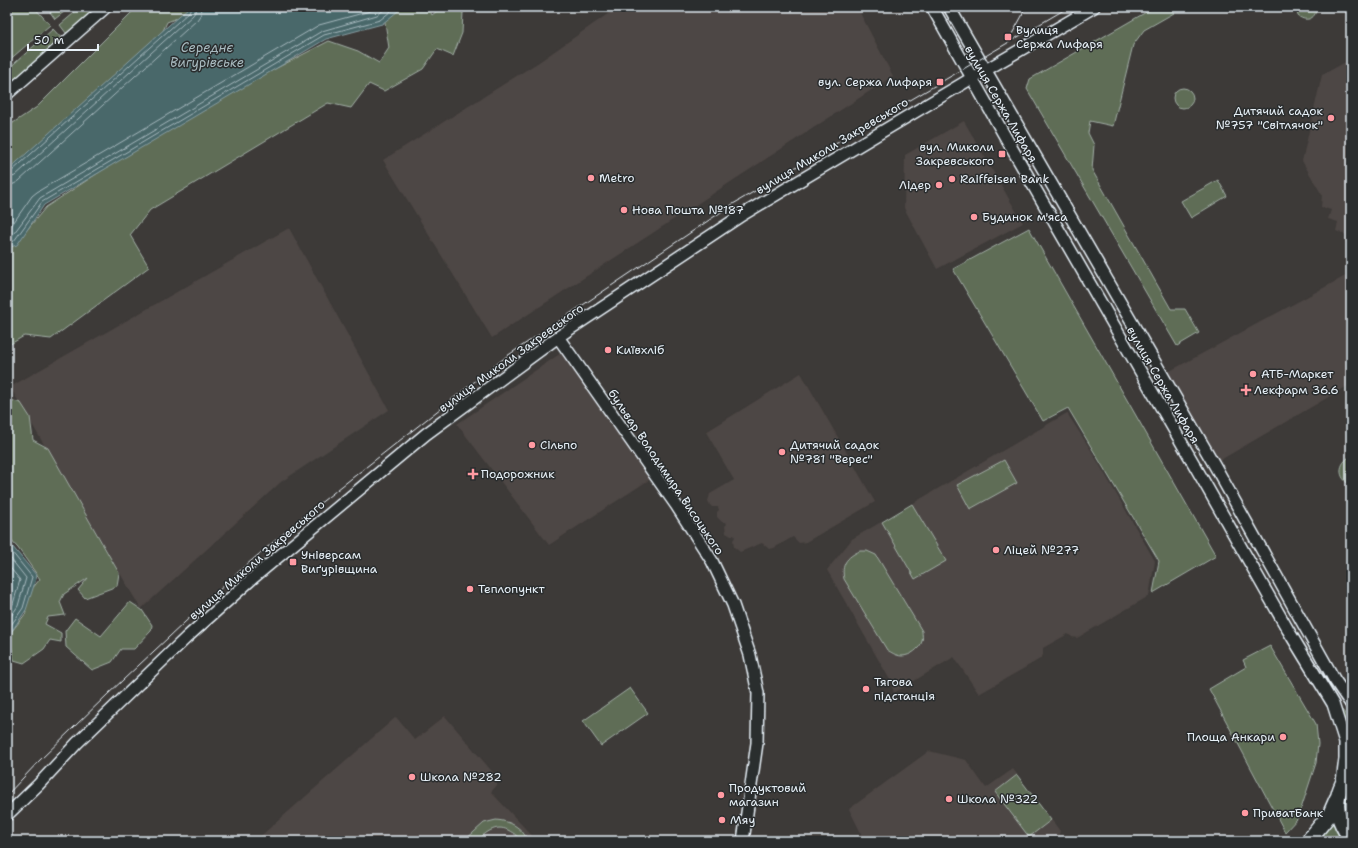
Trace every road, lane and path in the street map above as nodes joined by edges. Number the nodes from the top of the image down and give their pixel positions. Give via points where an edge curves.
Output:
1 (106, 7) edge
2 (932, 7) edge
3 (949, 7) edge
4 (1094, 7) edge
5 (986, 70) junction
6 (972, 78) junction
7 (7, 94) edge
8 (558, 337) junction
9 (1351, 704) edge
10 (1351, 769) edge
11 (1342, 782) junction
12 (1337, 797) junction
13 (7, 815) edge
14 (1351, 839) edge
15 (743, 841) edge
16 (1308, 841) edge

1 - 7 street
2 - 6 street, вулиця Сержа Лифаря
3 - 5 street, вулиця Сержа Лифаря
4 - 5 street, вулиця Миколи Закревського
5 - 6 street, вулиця Миколи Закревського
5 - 9 street, вулиця Сержа Лифаря via 1215,466 1334,679
6 - 8 street, вулиця Миколи Закревського via 742,215
6 - 11 street, вулиця Сержа Лифаря via 1288,630 1333,704 1345,742
8 - 13 street, вулиця Миколи Закревського via 426,434 254,577 77,743
8 - 15 street, бульвар Володимира Висоцького via 688,524 712,561 733,605 750,655 758,693 757,743
10 - 11 main road
11 - 12 main road
12 - 14 main road via 1343,828
12 - 16 main road via 1330,814

